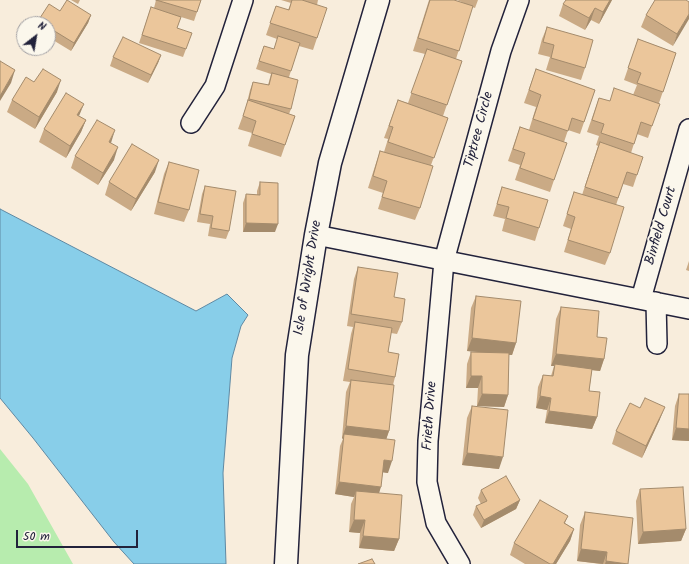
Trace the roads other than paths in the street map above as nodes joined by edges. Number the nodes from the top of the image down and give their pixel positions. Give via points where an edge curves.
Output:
1 (243, 0) edge
2 (378, 0) edge
3 (519, 0) edge
4 (191, 123) dead end
5 (689, 129) edge
6 (316, 235) junction
7 (444, 261) junction
8 (648, 301) junction
9 (689, 309) edge
10 (657, 344) dead end
11 (286, 564) edge
12 (460, 564) edge

1 - 4 street via 215,86
2 - 6 street, Isle of Wright Drive via 330,163
3 - 7 street, Tiptree Circle via 501,51
5 - 8 street, Binfield Court
6 - 7 street
6 - 11 street, Isle of Wright Drive via 297,355
7 - 8 street
7 - 12 street, Frieth Drive via 428,441 427,482 436,523
8 - 9 street
8 - 10 street, Binfield Court

